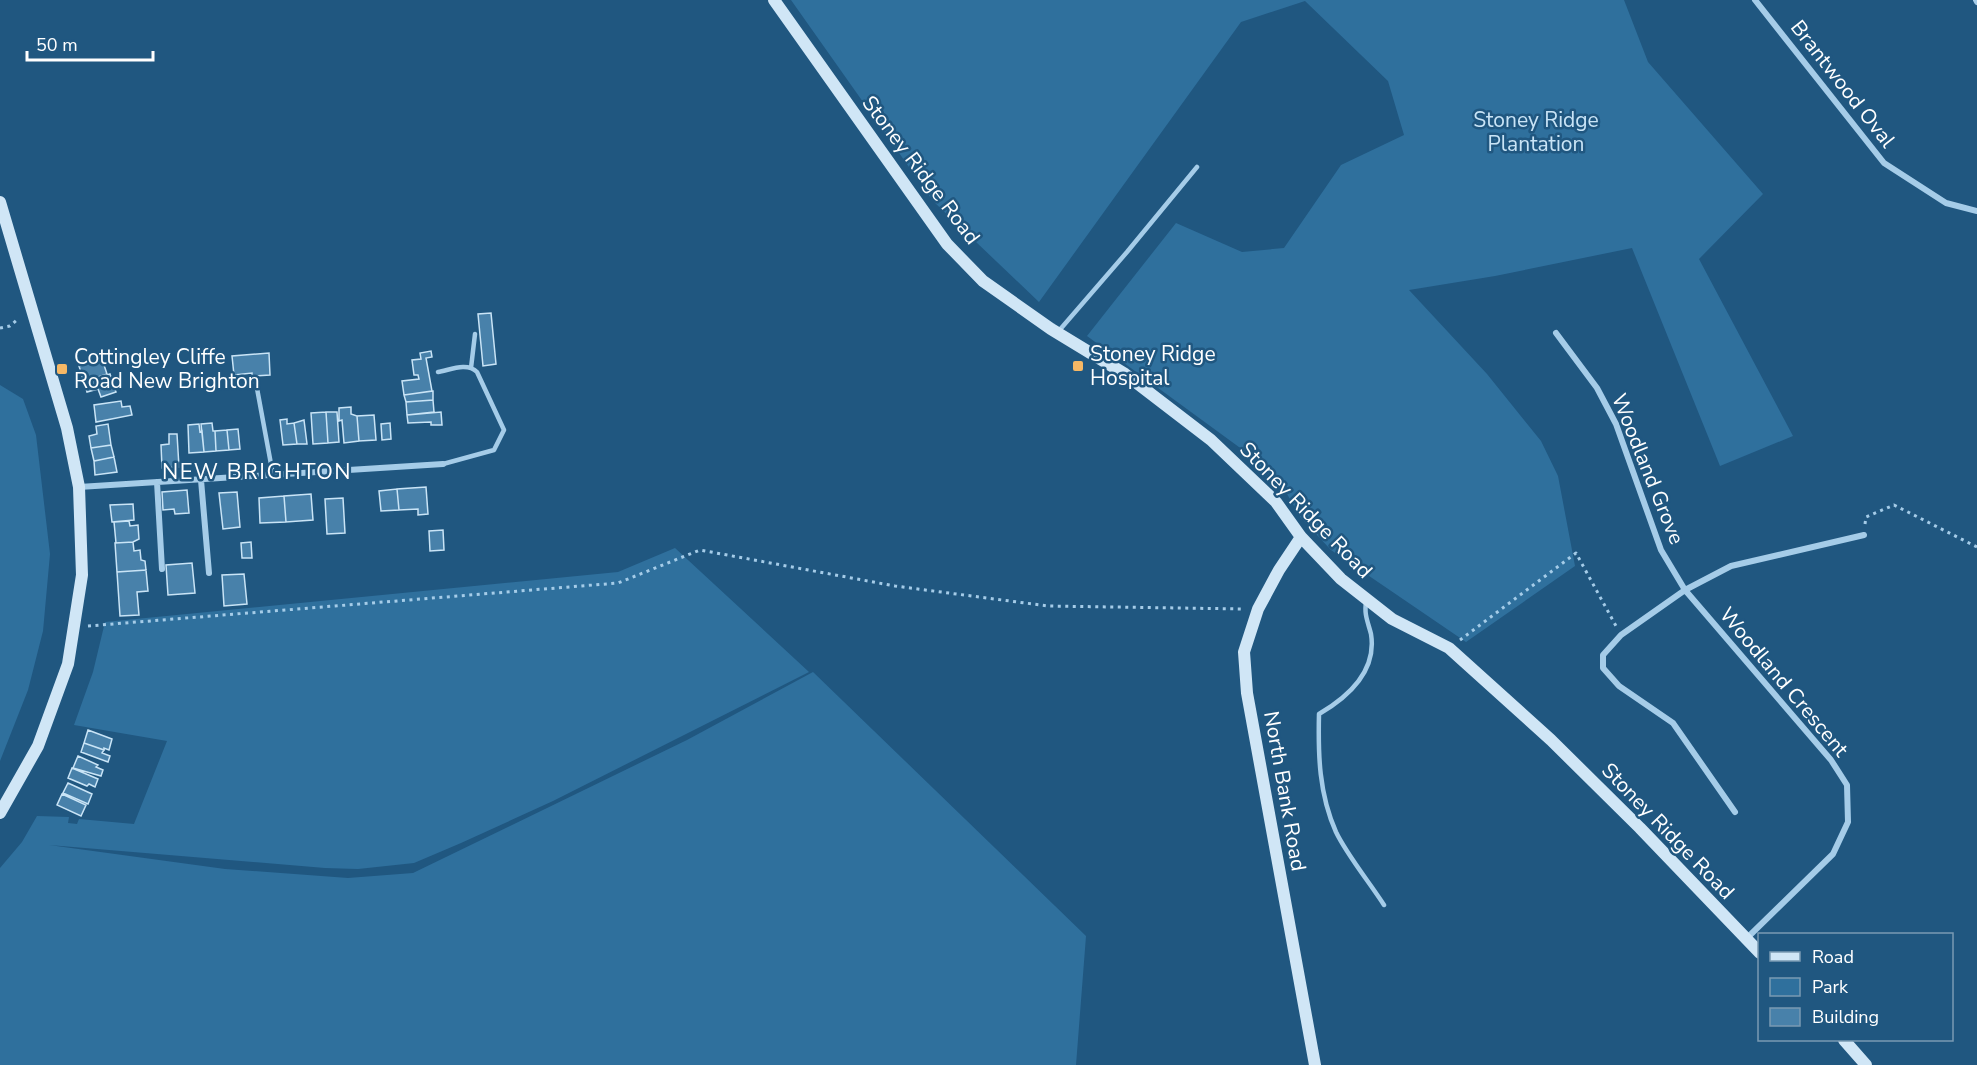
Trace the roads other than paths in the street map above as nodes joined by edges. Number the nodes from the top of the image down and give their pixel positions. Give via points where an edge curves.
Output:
1 (774, 0) edge
2 (1755, 0) edge
3 (1197, 167) dead end
4 (0, 202) edge
5 (1977, 211) edge
6 (1057, 333) junction
7 (1556, 333) dead end
8 (476, 334) dead end
9 (471, 368) junction
10 (438, 372) dead end
11 (256, 383) dead end
12 (443, 464) joint
13 (273, 475) junction
14 (201, 480) junction
15 (157, 482) junction
16 (79, 488) junction
17 (1864, 535) road end
18 (1301, 537) junction
19 (162, 569) dead end
20 (208, 573) dead end
21 (1684, 591) junction
22 (1366, 599) junction
23 (1735, 812) dead end
24 (0, 813) edge
25 (1384, 905) dead end
26 (1745, 939) junction
27 (1758, 951) edge
28 (1845, 1041) edge
29 (1315, 1065) edge
30 (1866, 1065) edge

1 - 6 street, Stoney Ridge Road via 947,244 983,281
2 - 5 street, Brantwood Oval via 1884,163 1946,203
3 - 6 lane
4 - 16 street via 67,428
6 - 18 street, Stoney Ridge Road via 1125,374 1211,440 1276,502
7 - 21 street, Woodland Grove via 1597,388 1616,424 1661,550
8 - 9 lane
9 - 10 lane
9 - 12 lane via 477,372 504,430 494,450
11 - 13 lane
12 - 13 street
13 - 14 street
14 - 15 street
14 - 20 street
15 - 16 street
15 - 19 street
16 - 24 street via 82,575 68,664 38,746
17 - 21 street via 1731,566
18 - 22 street, Stoney Ridge Road
18 - 29 street, North Bank Road via 1258,609 1244,652 1247,693
21 - 23 street via 1621,635 1603,655 1603,668 1619,686 1673,723
21 - 26 street, Woodland Crescent via 1830,759 1847,785 1848,822 1833,854
22 - 25 lane via 1364,613 1372,649 1355,687 1319,714 1320,777 1337,833
22 - 26 street, Stoney Ridge Road via 1392,619 1449,648 1551,740
26 - 27 street, Stoney Ridge Road
28 - 30 street

